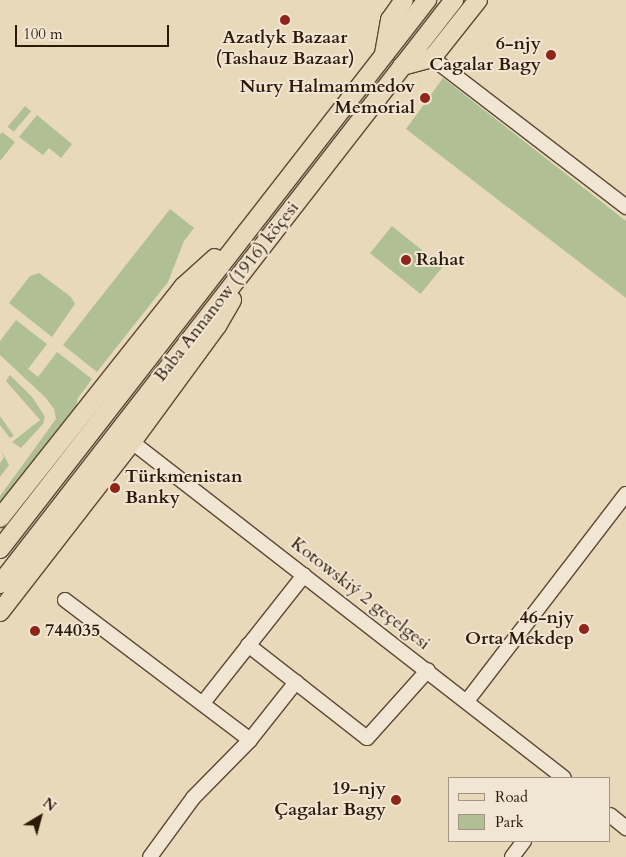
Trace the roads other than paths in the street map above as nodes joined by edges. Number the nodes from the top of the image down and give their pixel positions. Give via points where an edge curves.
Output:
1 (404, 0) edge
2 (427, 0) edge
3 (454, 0) edge
4 (478, 0) edge
5 (384, 57) junction
6 (432, 58) junction
7 (402, 66) junction
8 (626, 207) edge
9 (248, 230) junction
10 (266, 242) junction
11 (132, 442) junction
12 (626, 494) edge
13 (0, 518) edge
14 (0, 549) edge
15 (304, 575) junction
16 (0, 584) edge
17 (65, 600) dead end
18 (0, 612) edge
19 (248, 645) junction
20 (428, 670) junction
21 (296, 682) junction
22 (467, 701) junction
23 (203, 703) junction
24 (250, 740) junction
25 (563, 777) edge
26 (611, 816) edge
27 (626, 828) edge
28 (523, 842) edge
29 (150, 857) edge
30 (512, 857) edge

1 - 5 main road via 390,20
2 - 5 main road, Baba Annanow (1916) köçesi
3 - 7 main road, Baba Annanow (1916) köçesi
4 - 6 main road
5 - 9 main road, Baba Annanow (1916) köçesi
6 - 7 main road
6 - 8 street
7 - 10 main road, Baba Annanow (1916) köçesi
9 - 13 main road via 183,287
9 - 14 main road, Baba Annanow (1916) köçesi
10 - 11 main road via 217,326
10 - 16 main road, Baba Annanow (1916) köçesi
11 - 15 street, Kotowskiý 2 geçelgesi
11 - 18 main road
12 - 22 street
15 - 19 street
15 - 20 street, Kotowskiý 2 geçelgesi
17 - 23 street
19 - 21 street
19 - 23 street
20 - 21 street via 367,738
20 - 22 street, Kotowskiý 2 geçelgesi
21 - 24 street
22 - 25 street, Kotowskiý 2 geçelgesi
23 - 24 street
24 - 29 street via 193,798
26 - 27 street
28 - 30 street

